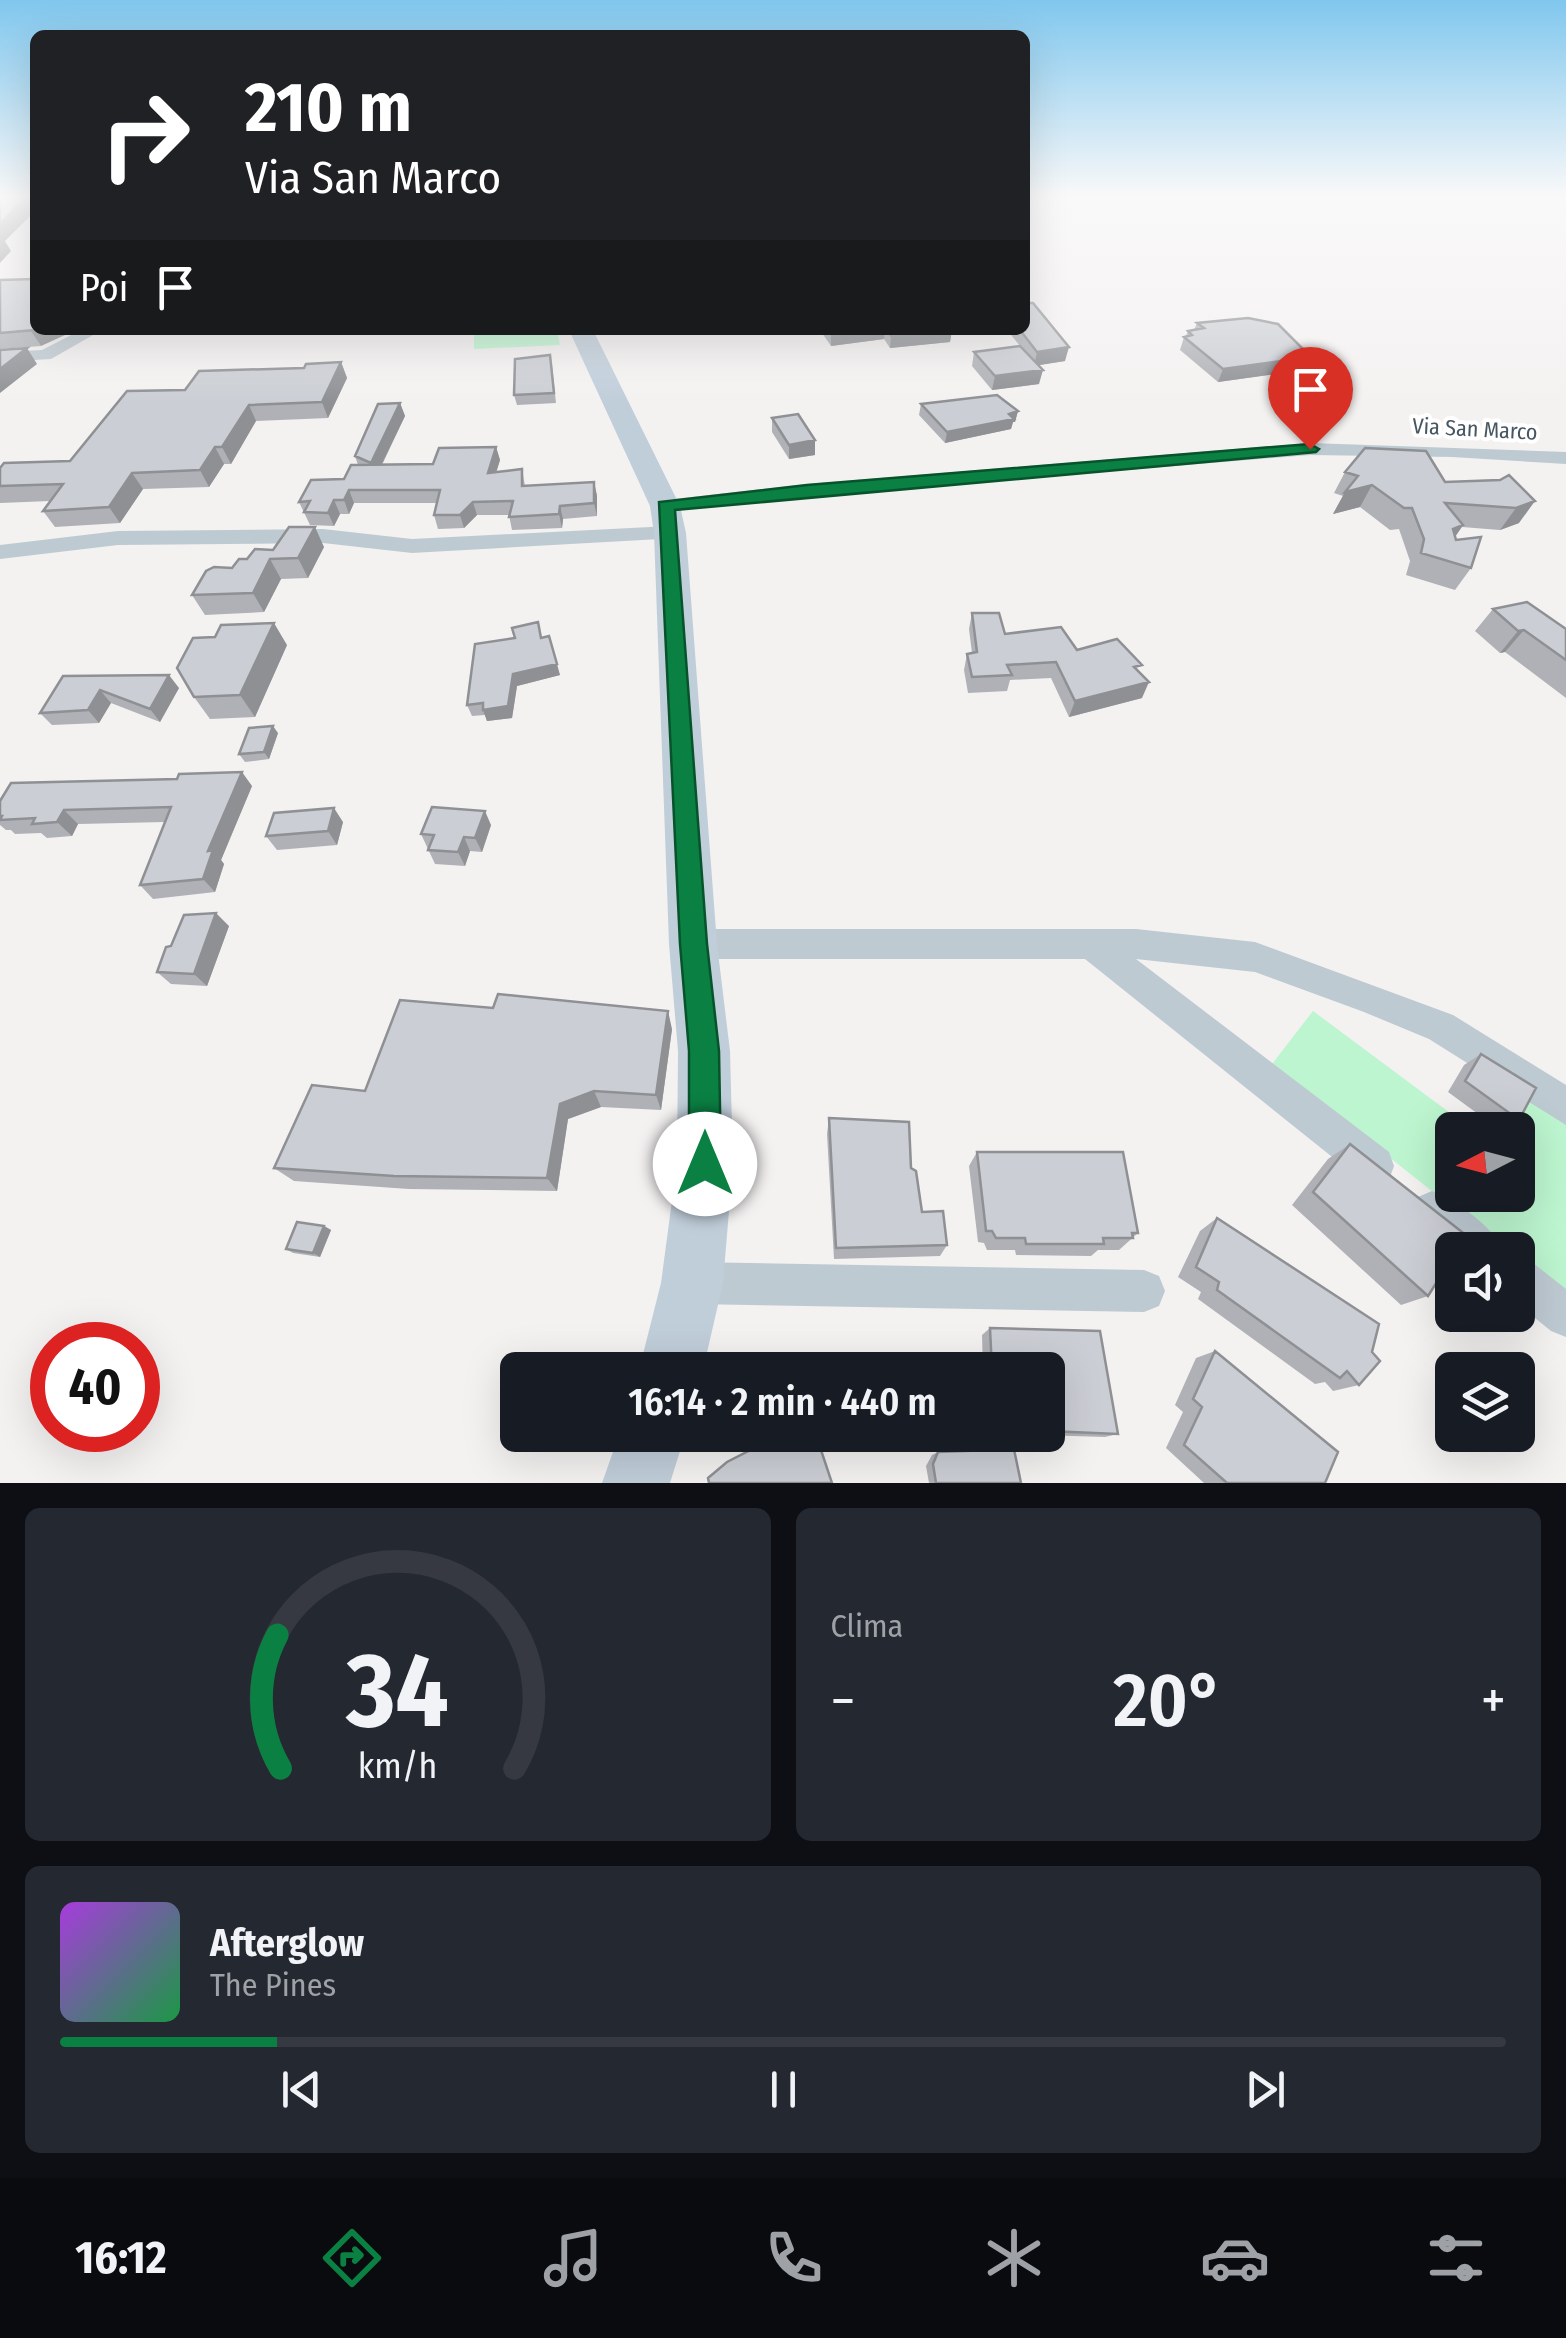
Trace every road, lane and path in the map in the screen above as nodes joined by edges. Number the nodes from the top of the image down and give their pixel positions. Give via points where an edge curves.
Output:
1 (84, 335) edge
2 (583, 335) edge
3 (0, 357) edge
4 (1566, 458) edge
5 (668, 519) junction
6 (0, 552) edge
7 (693, 944) junction
8 (1092, 945) junction
9 (1566, 1106) edge
10 (1459, 1232) edge
11 (692, 1284) junction
12 (1144, 1291) dead end
13 (1535, 1291) edge
14 (1566, 1316) edge
15 (675, 1352) edge
16 (646, 1452) edge
17 (636, 1483) edge

1 - 3 street via 45,355
2 - 5 street
4 - 5 street, Via San Marco via 1310,449 807,490
5 - 6 street, Via San Marco via 412,546 304,535 118,538
5 - 7 street
7 - 8 street
7 - 11 street via 704,1051 705,1164
8 - 9 street via 1255,958 1440,1027
8 - 10 street
11 - 12 street
11 - 15 street
13 - 14 street
16 - 17 street

